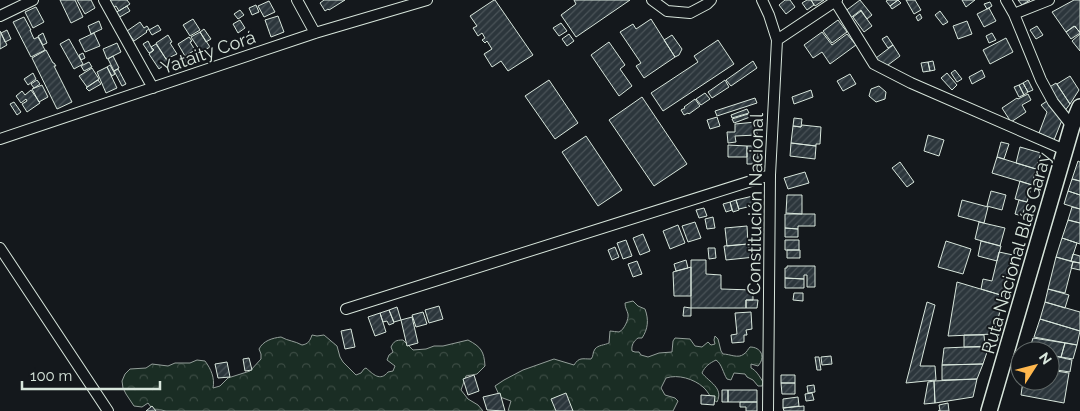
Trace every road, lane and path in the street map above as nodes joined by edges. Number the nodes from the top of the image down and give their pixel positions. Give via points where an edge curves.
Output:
1 (33, 0) edge
2 (104, 0) edge
3 (296, 0) edge
4 (428, 0) edge
5 (652, 0) edge
6 (711, 0) edge
7 (762, 0) edge
8 (1006, 0) edge
9 (1049, 0) edge
10 (836, 1) edge
11 (1014, 14) junction
12 (0, 16) edge
13 (315, 33) junction
14 (777, 40) junction
15 (153, 88) junction
16 (1080, 107) edge
17 (1072, 126) junction
18 (0, 139) edge
19 (1065, 150) junction
20 (770, 175) junction
21 (0, 248) edge
22 (346, 309) dead end
23 (108, 411) edge
24 (768, 411) edge
25 (989, 411) edge

1 - 12 street
2 - 15 street
3 - 13 street
4 - 13 street, Yataity Corá
5 - 6 street via 667,11 690,13
7 - 14 street, Constitución Nacional
8 - 11 street
9 - 11 street
10 - 14 street
10 - 19 street via 874,64
11 - 17 street via 1052,102
13 - 15 street, Yataity Corá
14 - 20 street, Constitución Nacional
15 - 18 street, Yataity Corá
16 - 17 highway, Ruta Nacional Blás Garay
17 - 19 highway, Ruta Nacional Blás Garay
19 - 25 highway, Ruta Nacional Blás Garay
20 - 22 street
20 - 24 street, Constitución Nacional
21 - 23 street

